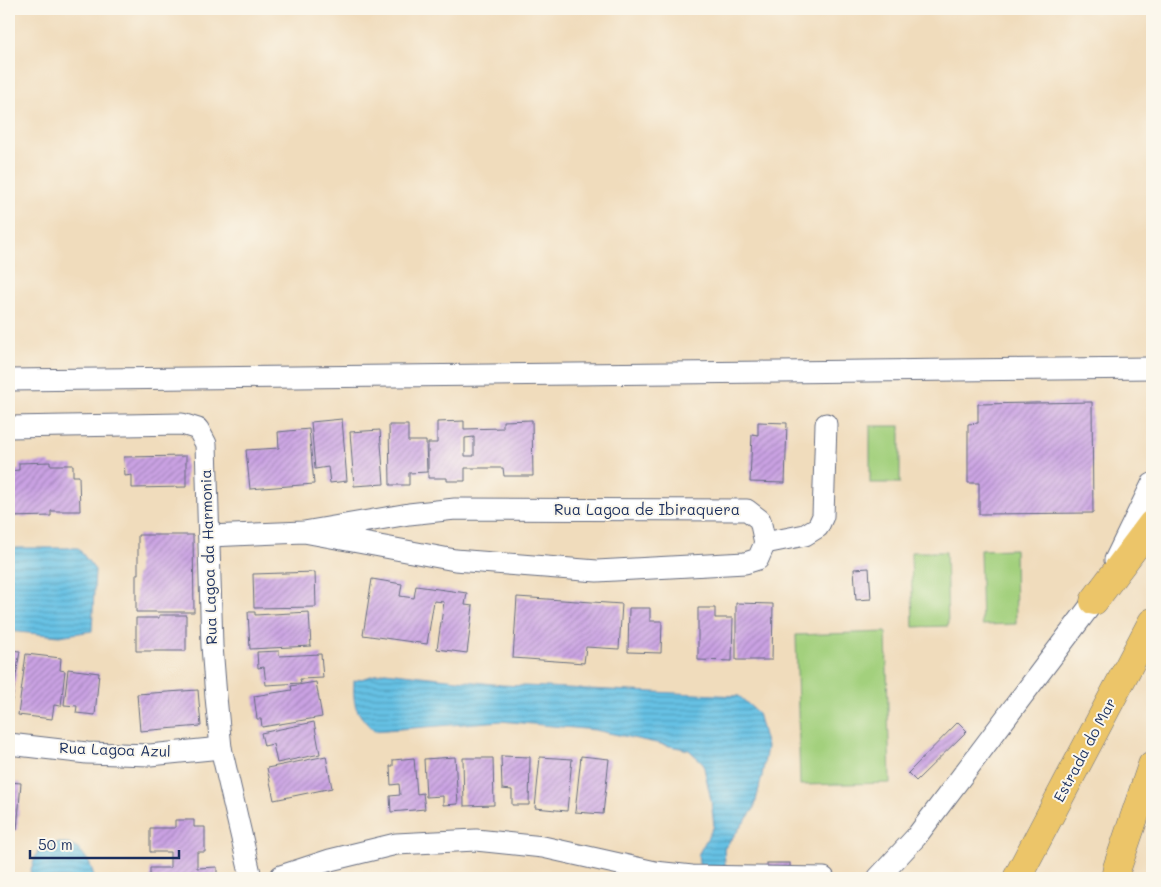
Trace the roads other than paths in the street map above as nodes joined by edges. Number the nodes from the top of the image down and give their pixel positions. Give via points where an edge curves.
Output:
1 (1152, 368) edge
2 (9, 380) edge
3 (826, 424) dead end
4 (9, 427) edge
5 (1152, 484) edge
6 (1152, 524) edge
7 (304, 532) junction
8 (209, 536) junction
9 (765, 543) junction
10 (1094, 601) junction
11 (1152, 622) edge
12 (9, 744) edge
13 (221, 748) junction
14 (1152, 765) edge
15 (246, 875) edge
16 (282, 877) edge
17 (743, 877) edge
18 (824, 878) edge
19 (878, 878) edge
20 (1017, 878) edge
21 (1114, 878) edge

1 - 2 street
3 - 9 street via 823,516 818,527 805,534
4 - 8 street, Rua Lagoa da Harmonia via 182,424 198,429 206,444
5 - 10 street
6 - 10 main road
7 - 8 street, Rua Lagoa de Ibiraquera
7 - 9 street, Rua Lagoa de Ibiraquera via 455,560 597,571 745,564 758,559
7 - 9 street, Rua Lagoa de Ibiraquera via 455,509 747,510 760,520
8 - 13 street, Rua Lagoa da Harmonia via 212,646
10 - 19 street via 916,836
11 - 20 main road, Estrada do Mar
12 - 13 street, Rua Lagoa Azul via 150,755
13 - 15 street, Rua Lagoa da Harmonia
14 - 21 main road
15 - 16 street via 266,871
16 - 17 street via 330,860 396,844 476,840 544,847 654,872
17 - 18 street

